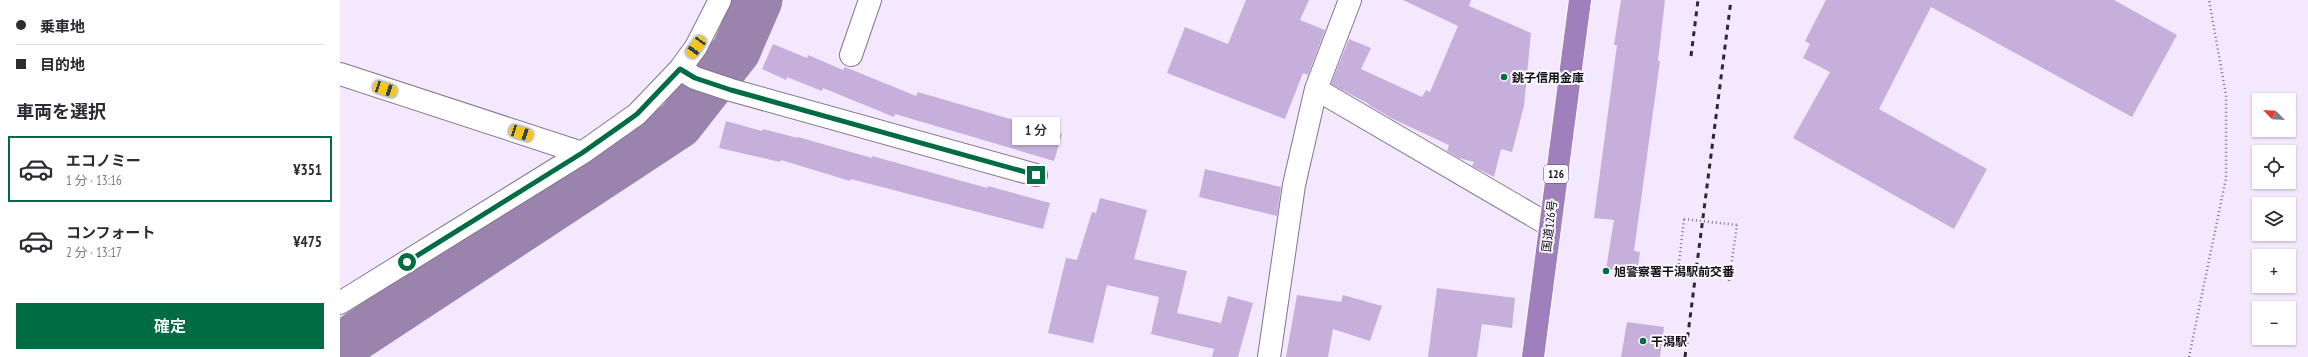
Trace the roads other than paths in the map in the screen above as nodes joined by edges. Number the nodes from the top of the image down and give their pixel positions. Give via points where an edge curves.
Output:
1 (720, 0) edge
2 (870, 0) edge
3 (1350, 0) edge
4 (1580, 0) edge
5 (851, 55) dead end
6 (340, 74) edge
7 (687, 74) junction
8 (1316, 89) junction
9 (582, 153) junction
10 (1036, 175) dead end
11 (1549, 225) junction
12 (340, 303) edge
13 (1269, 357) edge
14 (1533, 357) edge

1 - 7 street via 696,47
2 - 5 street
3 - 8 street
4 - 11 highway, 国道126号 / 126
6 - 9 street
7 - 9 street
7 - 10 street via 731,90
8 - 11 street
8 - 13 street via 1294,185
9 - 12 street
11 - 14 highway, 国道126号 / 126

